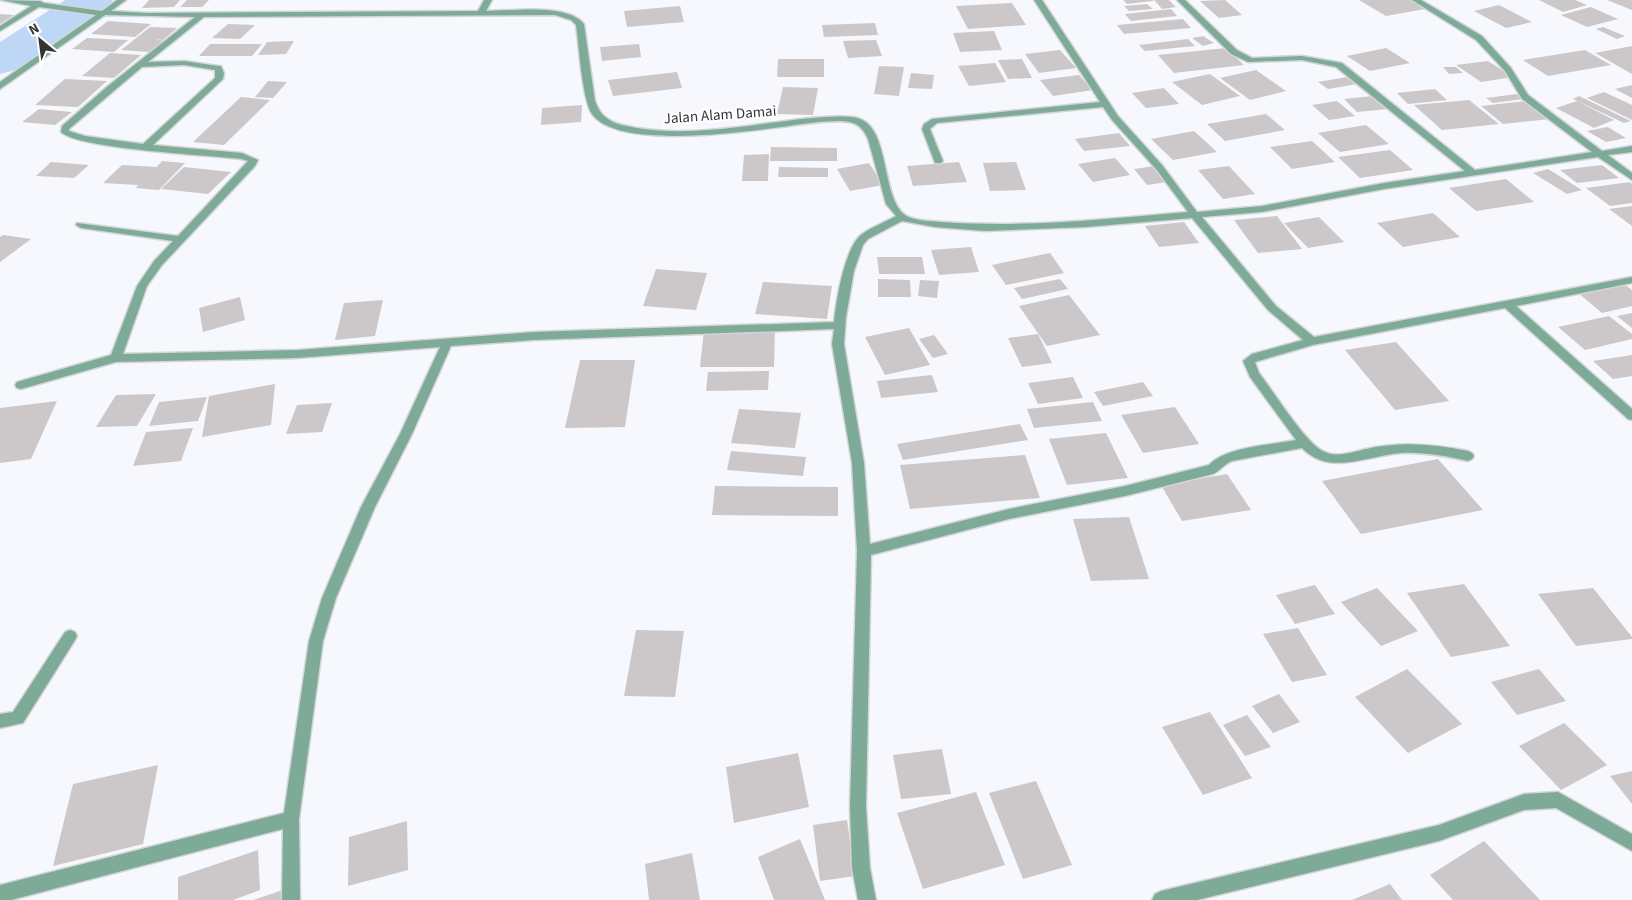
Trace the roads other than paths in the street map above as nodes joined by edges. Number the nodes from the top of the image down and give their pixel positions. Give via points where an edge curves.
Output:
1 (4, 0) edge
2 (122, 0) edge
3 (488, 0) edge
4 (1038, 0) edge
5 (1181, 0) edge
6 (1416, 0) edge
7 (42, 2) edge
8 (102, 13) junction
9 (481, 13) junction
10 (201, 16) junction
11 (0, 29) edge
12 (141, 65) junction
13 (0, 86) edge
14 (1107, 104) junction
15 (144, 148) junction
16 (1632, 149) edge
17 (1601, 154) junction
18 (938, 161) dead end
19 (1473, 172) junction
20 (1632, 177) edge
21 (900, 215) junction
22 (1195, 215) junction
23 (81, 225) dead end
24 (180, 239) junction
25 (1632, 280) edge
26 (1507, 304) junction
27 (839, 325) junction
28 (1312, 341) junction
29 (447, 343) junction
30 (116, 358) junction
31 (21, 385) dead end
32 (1632, 416) edge
33 (1305, 443) junction
34 (1468, 456) dead end
35 (864, 551) junction
36 (70, 636) dead end
37 (0, 720) edge
38 (290, 819) junction
39 (1632, 843) edge
40 (0, 894) edge
41 (292, 900) edge
42 (867, 900) edge
43 (1161, 900) edge

1 - 7 street, Jalan Alam Damai
2 - 8 street
3 - 9 street
4 - 14 street
5 - 19 street via 1243,57 1259,61 1302,58 1340,66
6 - 17 street via 1479,38 1508,70 1525,97
7 - 8 street, Jalan Alam Damai
7 - 11 street
8 - 10 street, Jalan Alam Damai
8 - 13 street
9 - 10 street, Jalan Alam Damai
9 - 21 street, Jalan Alam Damai via 556,13 574,18 582,33 591,101 600,117 617,127 660,134 694,133 823,119 854,120 868,129 873,139 891,204
10 - 12 street
12 - 15 street via 68,124 65,132 81,138
12 - 15 street via 194,63 218,68 220,73 219,79
14 - 18 street via 935,122 926,129
14 - 22 street
15 - 24 street via 242,156 253,160
16 - 17 street
17 - 19 street
17 - 20 street
19 - 22 street via 1284,205
21 - 22 street via 912,221 985,228
21 - 27 street via 864,237 858,245 849,271
22 - 28 street via 1272,308
23 - 24 street
24 - 30 street via 158,262 142,286
25 - 26 street
26 - 28 street
26 - 32 street
27 - 29 street via 534,336
27 - 35 street via 838,344 858,463
28 - 33 street via 1249,361 1254,374
29 - 30 street via 297,354
29 - 38 street via 406,434 368,507 329,598 316,641
30 - 31 street
33 - 34 street via 1313,451 1333,459 1412,448
33 - 35 street via 1230,457 1220,461 1214,469 1125,492 1009,514
35 - 42 street via 858,807
36 - 37 street via 18,718
38 - 40 street
38 - 41 street
39 - 43 street via 1558,800 1524,802 1439,833

